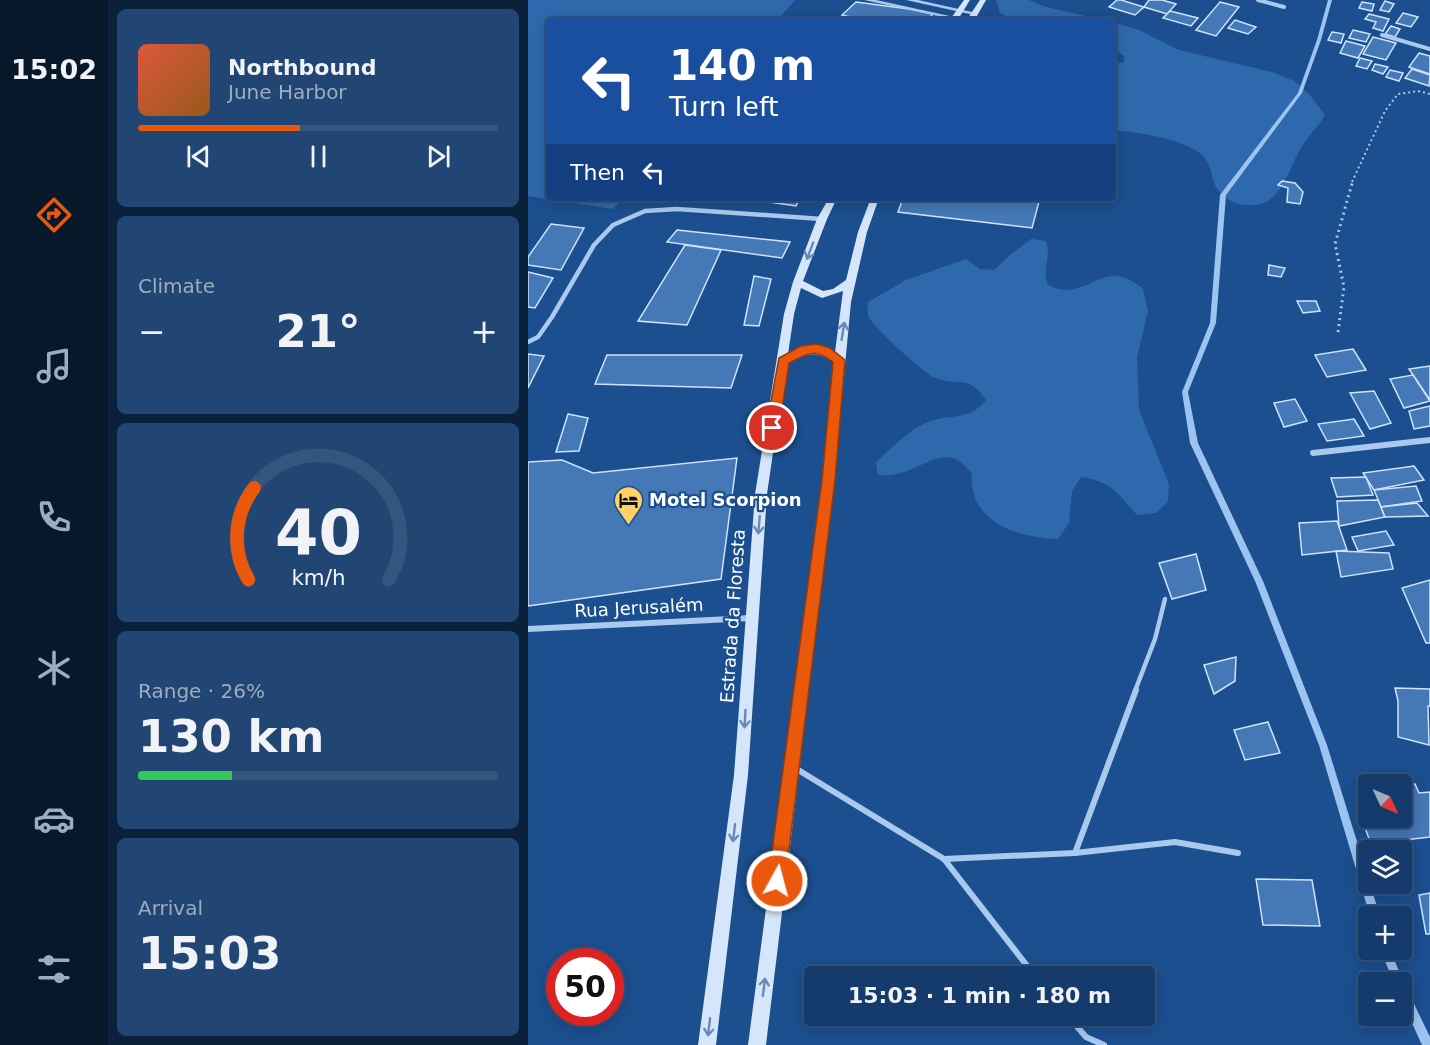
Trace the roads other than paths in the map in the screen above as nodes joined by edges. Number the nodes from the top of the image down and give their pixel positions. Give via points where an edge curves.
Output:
1 (867, 0) edge
2 (909, 0) edge
3 (967, 0) edge
4 (983, 0) edge
5 (1258, 0) edge
6 (1284, 7) dead end
7 (960, 10) junction
8 (945, 18) edge
9 (955, 18) edge
10 (971, 18) edge
11 (1382, 35) dead end
12 (1430, 49) edge
13 (831, 201) edge
14 (874, 201) edge
15 (822, 219) junction
16 (798, 282) junction
17 (849, 282) junction
18 (528, 342) edge
19 (839, 360) junction
20 (784, 361) junction
21 (1430, 440) edge
22 (1313, 453) dead end
23 (1165, 599) dead end
24 (751, 618) junction
25 (528, 629) edge
26 (790, 765) junction
27 (1075, 853) junction
28 (1238, 853) dead end
29 (944, 859) junction
30 (1027, 966) edge
31 (1077, 1026) edge
32 (707, 1045) edge
33 (757, 1045) edge
34 (1104, 1045) edge

1 - 8 street
2 - 7 street
3 - 7 main road
4 - 10 main road
5 - 6 street
7 - 9 main road
7 - 10 street
11 - 12 street
13 - 15 main road, Estrada da Floresta
14 - 17 main road
15 -> 16 main road, Estrada da Floresta
15 - 18 street via 677,209 645,211 613,225 594,244 552,317 538,337
16 - 17 main road via 822,295
16 - 20 main road, Estrada da Floresta via 789,314
19 -> 17 main road
19 - 20 main road via 817,349
19 - 26 main road via 829,480
20 -> 24 main road, Estrada da Floresta via 761,494
21 - 22 street
23 - 27 lane via 1155,639
24 - 25 street, Rua Jerusalém
24 -> 32 main road, Estrada da Floresta via 741,775
26 - 29 lane
33 -> 26 main road
27 - 28 lane via 1175,842
27 - 29 lane
29 - 30 lane
31 - 34 lane via 1086,1037

